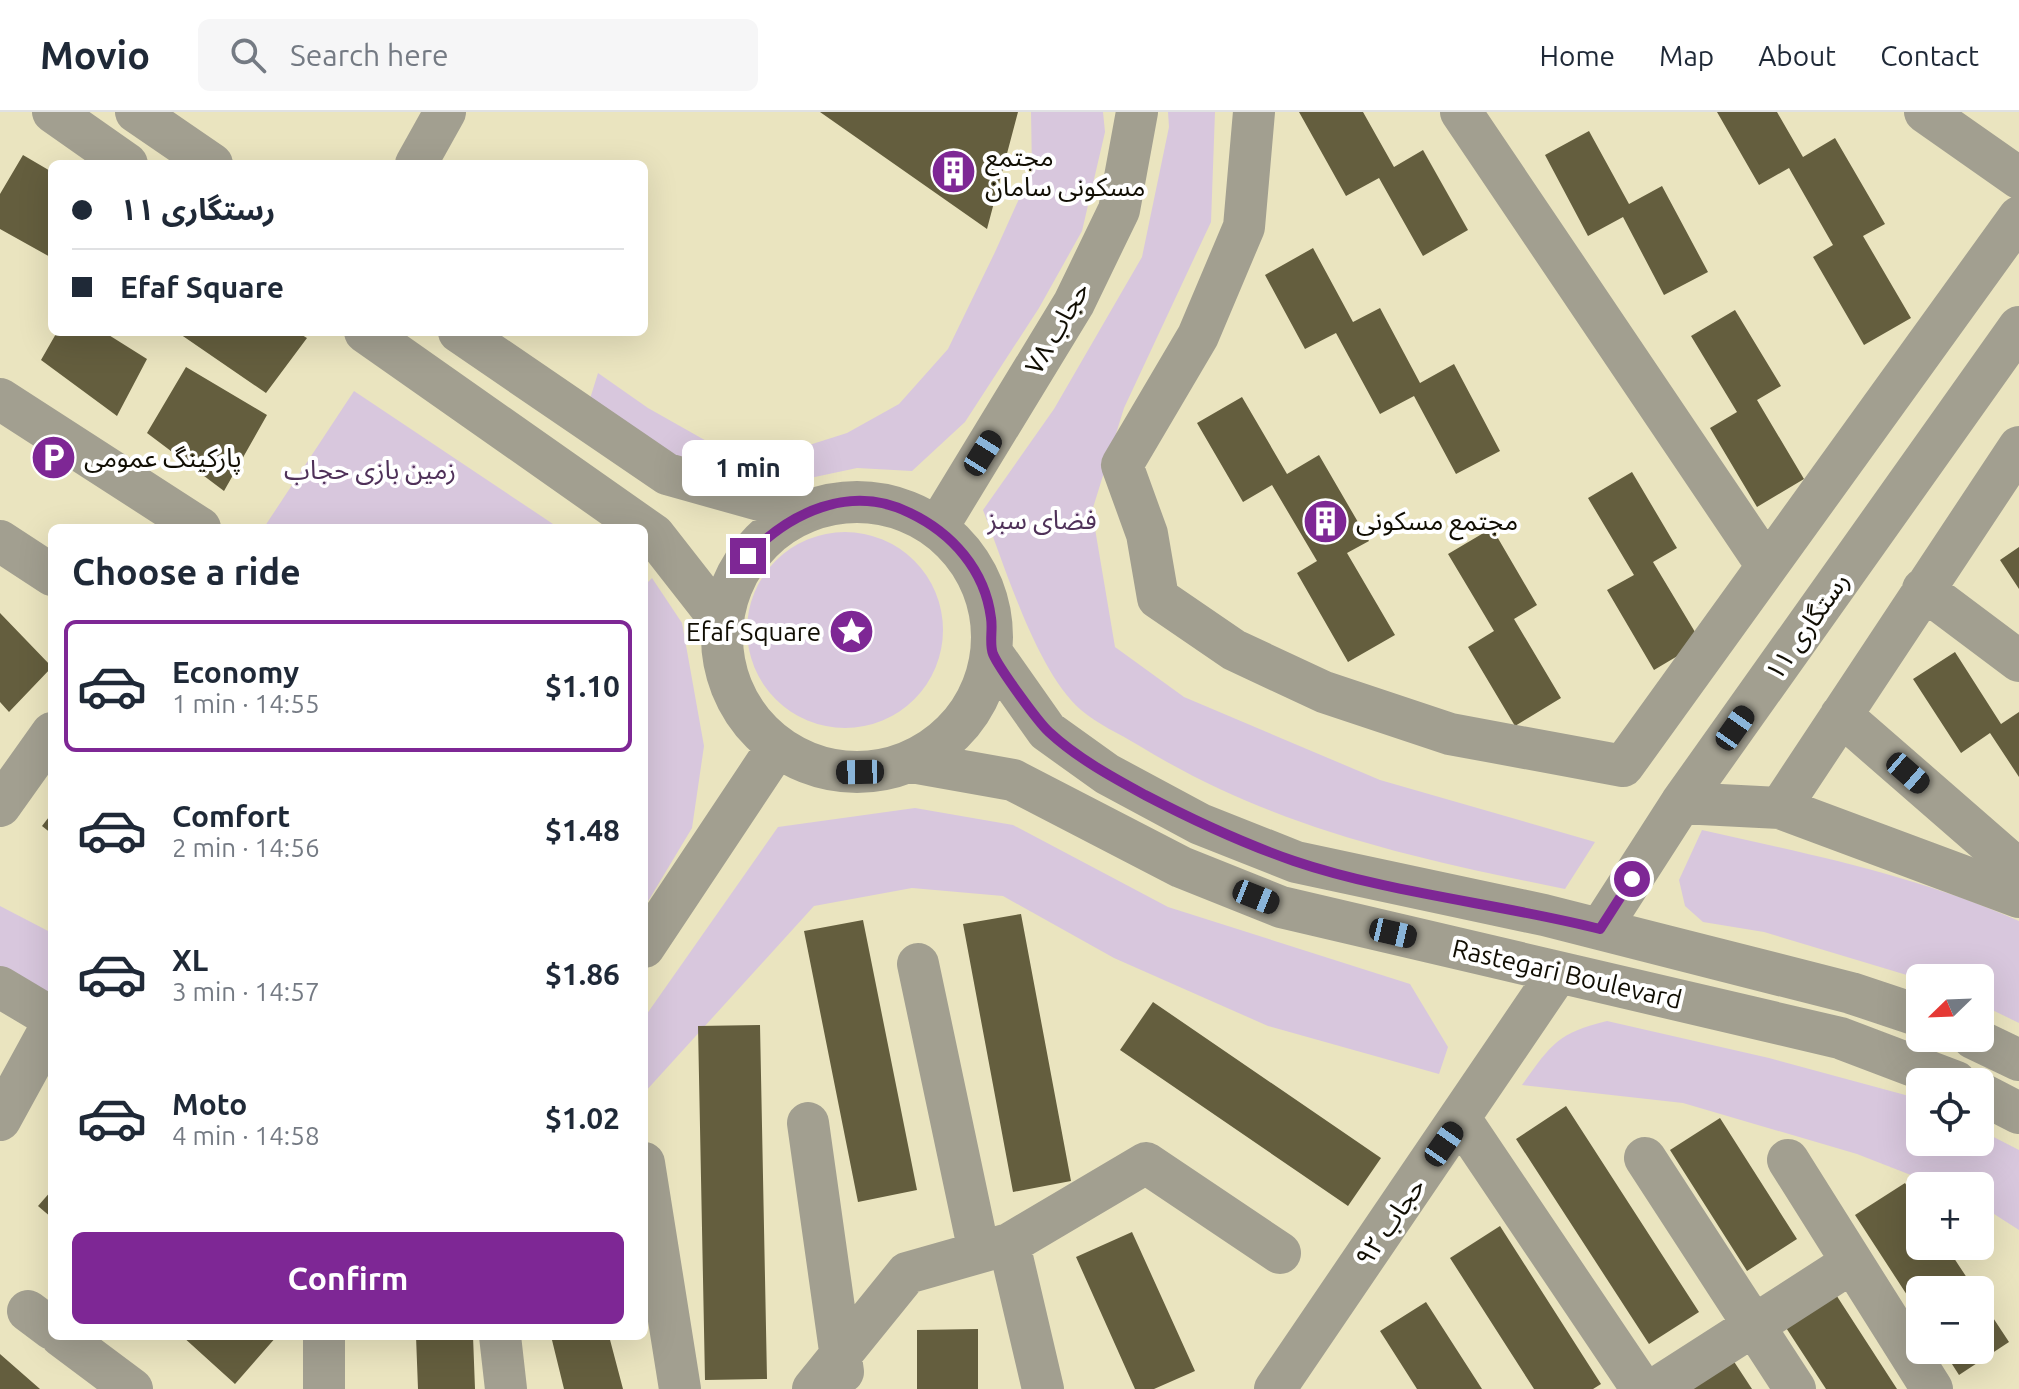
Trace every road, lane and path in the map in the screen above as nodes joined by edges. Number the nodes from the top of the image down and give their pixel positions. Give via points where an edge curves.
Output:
1 (53, 112) edge
2 (136, 112) edge
3 (445, 112) edge
4 (1137, 112) edge
5 (1254, 112) edge
6 (1461, 112) edge
7 (1925, 112) edge
8 (121, 160) edge
9 (206, 160) edge
10 (418, 160) edge
11 (2019, 178) edge
12 (2019, 217) edge
13 (2019, 327) edge
14 (371, 336) edge
15 (465, 336) edge
16 (0, 399) edge
17 (2019, 447) edge
18 (802, 512) junction
19 (194, 524) edge
20 (638, 524) edge
21 (937, 528) junction
22 (648, 531) edge
23 (0, 541) edge
24 (1767, 566) junction
25 (48, 572) edge
26 (1923, 589) junction
27 (722, 622) junction
28 (992, 653) junction
29 (2019, 661) edge
30 (1841, 715) junction
31 (48, 739) edge
32 (777, 747) junction
33 (912, 762) junction
34 (1681, 803) junction
35 (0, 806) edge
36 (1780, 808) junction
37 (2019, 870) edge
38 (2019, 897) edge
39 (1600, 929) junction
40 (648, 941) edge
41 (918, 964) dead end
42 (1557, 974) junction
43 (0, 987) edge
44 (1906, 1011) edge
45 (48, 1016) edge
46 (48, 1032) edge
47 (1994, 1048) edge
48 (2019, 1060) edge
49 (1919, 1068) edge
50 (1994, 1100) edge
51 (2019, 1113) edge
52 (0, 1120) edge
53 (1461, 1120) junction
54 (808, 1123) dead end
55 (1645, 1158) dead end
56 (1788, 1160) dead end
57 (648, 1188) edge
58 (994, 1248) junction
59 (1280, 1253) dead end
60 (1851, 1263) junction
61 (1755, 1326) junction
62 (66, 1340) edge
63 (324, 1340) edge
64 (500, 1340) edge
65 (843, 1372) edge
66 (132, 1389) edge
67 (324, 1389) edge
68 (506, 1389) edge
69 (680, 1389) edge
70 (813, 1389) edge
71 (1043, 1389) edge
72 (1275, 1389) edge
73 (1642, 1389) edge
74 (1655, 1389) edge
75 (1795, 1389) edge
76 (1932, 1389) edge

1 - 8 street
2 - 9 street
3 - 10 street
4 - 21 street, حجاب ۷۸ via 1119,210 1074,303
5 - 24 street via 1244,227 1198,336 1122,465 1147,534 1158,598 1234,650 1324,692 1450,734 1623,766
6 - 24 street
7 - 11 street
12 - 24 street
13 - 34 street, رستگاری ۱۱
14 - 20 street
15 - 18 street via 667,474
16 - 19 street
17 - 26 street
18 - 21 street via 836,502 872,502 906,511
18 - 27 street via 772,531 748,556 731,588
21 - 28 street via 963,552 981,583 991,617
22 - 27 street
23 - 25 street
26 - 29 street
26 - 30 street
27 - 32 street via 723,657 733,692 751,722
28 - 33 street via 983,687 966,718 942,744
28 - 39 street, Rastegari Boulevard via 1047,731 1107,774 1200,824 1296,862
30 - 36 street
30 - 37 street
31 - 35 street
32 - 33 street via 808,764 842,772 877,772
32 - 40 street
33 - 42 street, Rastegari Boulevard via 1013,780 1181,867 1281,907
34 - 36 street
34 - 39 street, رستگاری ۱۱
36 - 38 street
39 - 44 street, Rastegari Boulevard
41 - 58 street
42 - 49 street, Rastegari Boulevard via 1840,1038
42 - 53 street, حجاب ۹۲
43 - 45 street
46 - 52 street
47 - 48 street
50 - 51 street
53 - 72 street, حجاب ۹۲
53 - 73 street
54 - 65 street
55 - 61 street
56 - 60 street
57 - 69 street
58 - 59 street via 1146,1163
58 - 65 street via 907,1273
58 - 71 street
60 - 61 street
60 - 76 street
61 - 74 street
61 - 75 street
62 - 66 street
63 - 67 street
64 - 68 street
65 - 70 street

